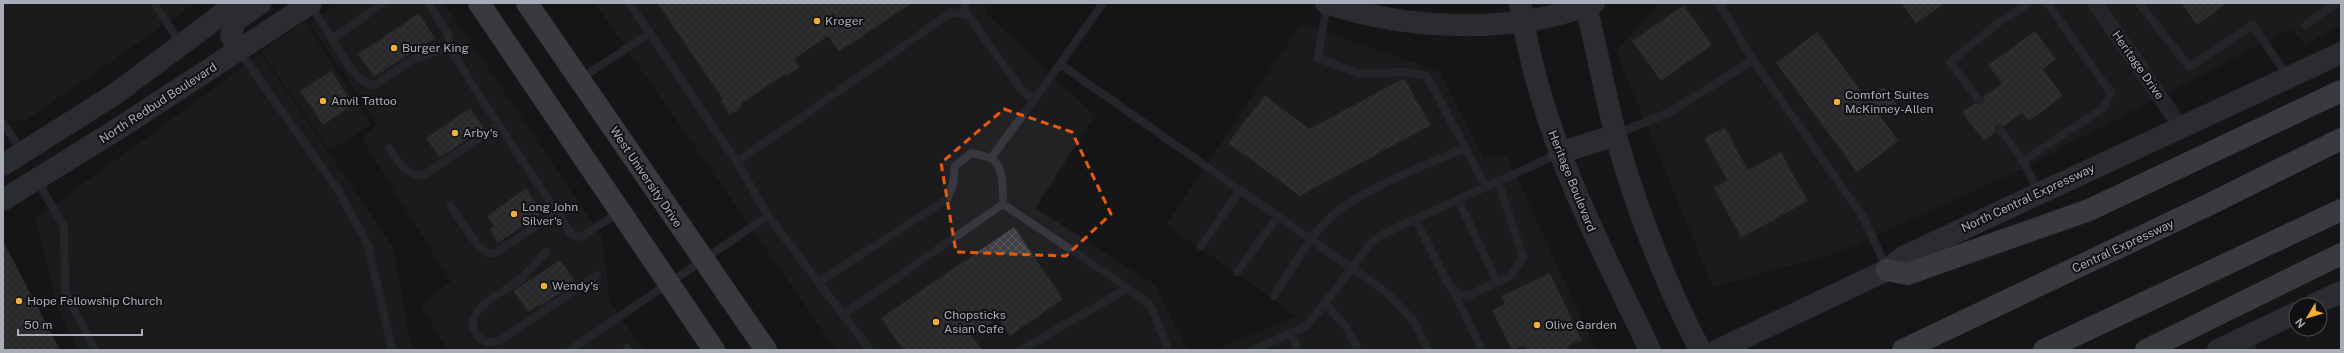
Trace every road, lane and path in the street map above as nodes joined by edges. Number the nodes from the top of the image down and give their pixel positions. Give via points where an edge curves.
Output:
1 (154, 3) edge
2 (237, 3) edge
3 (261, 3) edge
4 (310, 3) edge
5 (383, 3) edge
6 (428, 3) edge
7 (478, 3) edge
8 (527, 3) edge
9 (630, 3) edge
10 (965, 3) edge
11 (1103, 3) edge
12 (1326, 3) edge
13 (1722, 3) edge
14 (2029, 3) edge
15 (2047, 3) edge
16 (2096, 3) edge
17 (2139, 3) edge
18 (2336, 3) edge
19 (1588, 4) edge
20 (1522, 12) edge
21 (965, 14) junction
22 (2306, 25) dead end
23 (650, 33) junction
24 (332, 39) junction
25 (180, 44) junction
26 (451, 46) junction
27 (239, 50) junction
28 (2341, 53) edge
29 (1753, 60) junction
30 (1060, 64) junction
31 (2288, 78) junction
32 (580, 80) junction
33 (2341, 91) edge
34 (1034, 100) junction
35 (1979, 100) dead end
36 (3, 123) edge
37 (499, 125) junction
38 (2181, 127) junction
39 (2000, 129) dead end
40 (1616, 135) junction
41 (2341, 139) edge
42 (389, 148) dead end
43 (1464, 148) junction
44 (1559, 153) junction
45 (23, 154) junction
46 (991, 158) junction
47 (2023, 161) junction
48 (737, 162) junction
49 (3, 165) edge
50 (37, 180) junction
51 (1498, 181) junction
52 (1486, 187) junction
53 (1240, 190) junction
54 (2039, 193) junction
55 (3, 200) edge
56 (1458, 200) junction
57 (1003, 204) junction
58 (450, 205) dead end
59 (2341, 210) edge
60 (557, 212) junction
61 (619, 212) junction
62 (768, 216) junction
63 (1278, 216) junction
64 (1415, 219) junction
65 (1311, 240) junction
66 (1201, 246) dead end
67 (546, 252) dead end
68 (2341, 254) edge
69 (704, 261) junction
70 (1352, 268) junction
71 (1887, 270) junction
72 (1238, 272) dead end
73 (597, 275) dead end
74 (819, 282) junction
75 (1497, 282) junction
76 (667, 283) junction
77 (1128, 288) junction
78 (1453, 290) junction
79 (2341, 292) edge
80 (1274, 296) dead end
81 (2328, 298) edge
82 (1325, 303) junction
83 (844, 314) junction
84 (2288, 318) edge
85 (1291, 333) junction
86 (2250, 343) edge
87 (95, 350) edge
88 (392, 350) edge
89 (570, 350) edge
90 (714, 350) edge
91 (766, 350) edge
92 (870, 350) edge
93 (1021, 350) edge
94 (1168, 350) edge
95 (1253, 350) edge
96 (1298, 350) edge
97 (1358, 350) edge
98 (1428, 350) edge
99 (1482, 350) edge
100 (1650, 350) edge
101 (1700, 350) edge
102 (1718, 350) edge
103 (1903, 350) edge
104 (2044, 350) edge
105 (2146, 350) edge
106 (2218, 350) edge

1 - 25 lane
2 - 25 street
3 - 27 street via 235,21 231,36
4 - 24 lane
4 - 27 street, North Redbud Boulevard
5 - 24 lane
6 - 26 lane via 447,32
7 - 61 highway
8 - 32 highway, West University Drive
9 - 23 lane
10 - 21 lane
11 - 30 lane
12 - 20 street via 1375,17 1418,23 1492,23
12 - 43 lane via 1318,58 1360,74 1405,72 1427,76
13 - 29 lane via 1720,6
14 - 35 lane via 1998,23 1950,62
15 - 47 lane via 2111,93 2104,108
16 - 38 street, Heritage Drive
17 - 31 lane via 2189,66 2253,25
18 - 22 lane
19 - 20 street
19 - 40 street
20 - 44 street, Heritage Boulevard via 1542,101
21 - 34 lane via 1020,88
21 - 48 lane via 952,12
23 - 32 lane
23 - 48 lane
24 - 26 lane via 359,79 374,86 412,60
25 - 45 street via 115,94
26 - 37 lane
27 - 50 street, North Redbud Boulevard
27 - 88 lane via 338,190 368,245
28 - 31 street, North Central Expressway
29 - 40 lane via 1670,112
29 - 71 lane via 1862,217
30 - 34 lane
30 - 53 lane
31 - 38 street, North Central Expressway
32 - 69 highway, West University Drive
33 - 71 highway via 2057,223 1907,274
34 - 46 lane
36 - 45 lane
37 - 42 lane via 426,174 418,176 404,169
37 - 60 lane
38 - 54 street, North Central Expressway
39 - 47 lane
40 - 44 street
40 - 101 street via 1653,252 1669,290
41 - 103 highway, Central Expressway
43 - 52 lane
43 - 65 lane via 1357,198 1331,217
44 - 51 lane
44 - 100 street, Heritage Boulevard via 1583,211
45 - 49 street
45 - 50 street
46 - 57 lane via 998,167
46 - 74 lane via 971,153 955,166 953,185 947,199
47 - 54 lane
48 - 62 lane
50 - 55 street, North Redbud Boulevard
50 - 87 lane via 64,227 65,291
51 - 52 lane
51 - 75 lane via 1523,257 1510,276
52 - 56 lane
53 - 63 lane
53 - 66 lane
54 - 71 street, North Central Expressway via 1902,257
56 - 64 lane
56 - 75 lane
57 - 77 lane
57 - 83 lane
58 - 60 lane via 479,247 489,254 497,252
59 - 104 highway
60 - 61 lane via 572,235 581,237
61 - 76 highway
62 - 69 lane
62 - 74 lane
63 - 65 lane
63 - 72 lane
64 - 70 lane via 1371,243
64 - 78 lane
65 - 70 lane
65 - 80 lane
67 - 73 lane via 517,281 479,309 472,319 477,336 484,341 495,342 504,338
68 - 105 highway
69 - 76 lane
69 - 91 highway, West University Drive
70 - 82 lane
70 - 98 lane via 1386,292 1414,320
71 - 102 street, North Central Expressway
74 - 83 lane
75 - 78 lane via 1467,296
76 - 89 lane
76 - 90 highway
77 - 93 lane
77 - 94 lane via 1151,306
78 - 99 lane
79 - 81 street
82 - 85 lane via 1307,326
82 - 97 lane via 1347,328
83 - 92 lane
84 - 86 street
85 - 95 lane
85 - 96 lane
86 - 106 street

